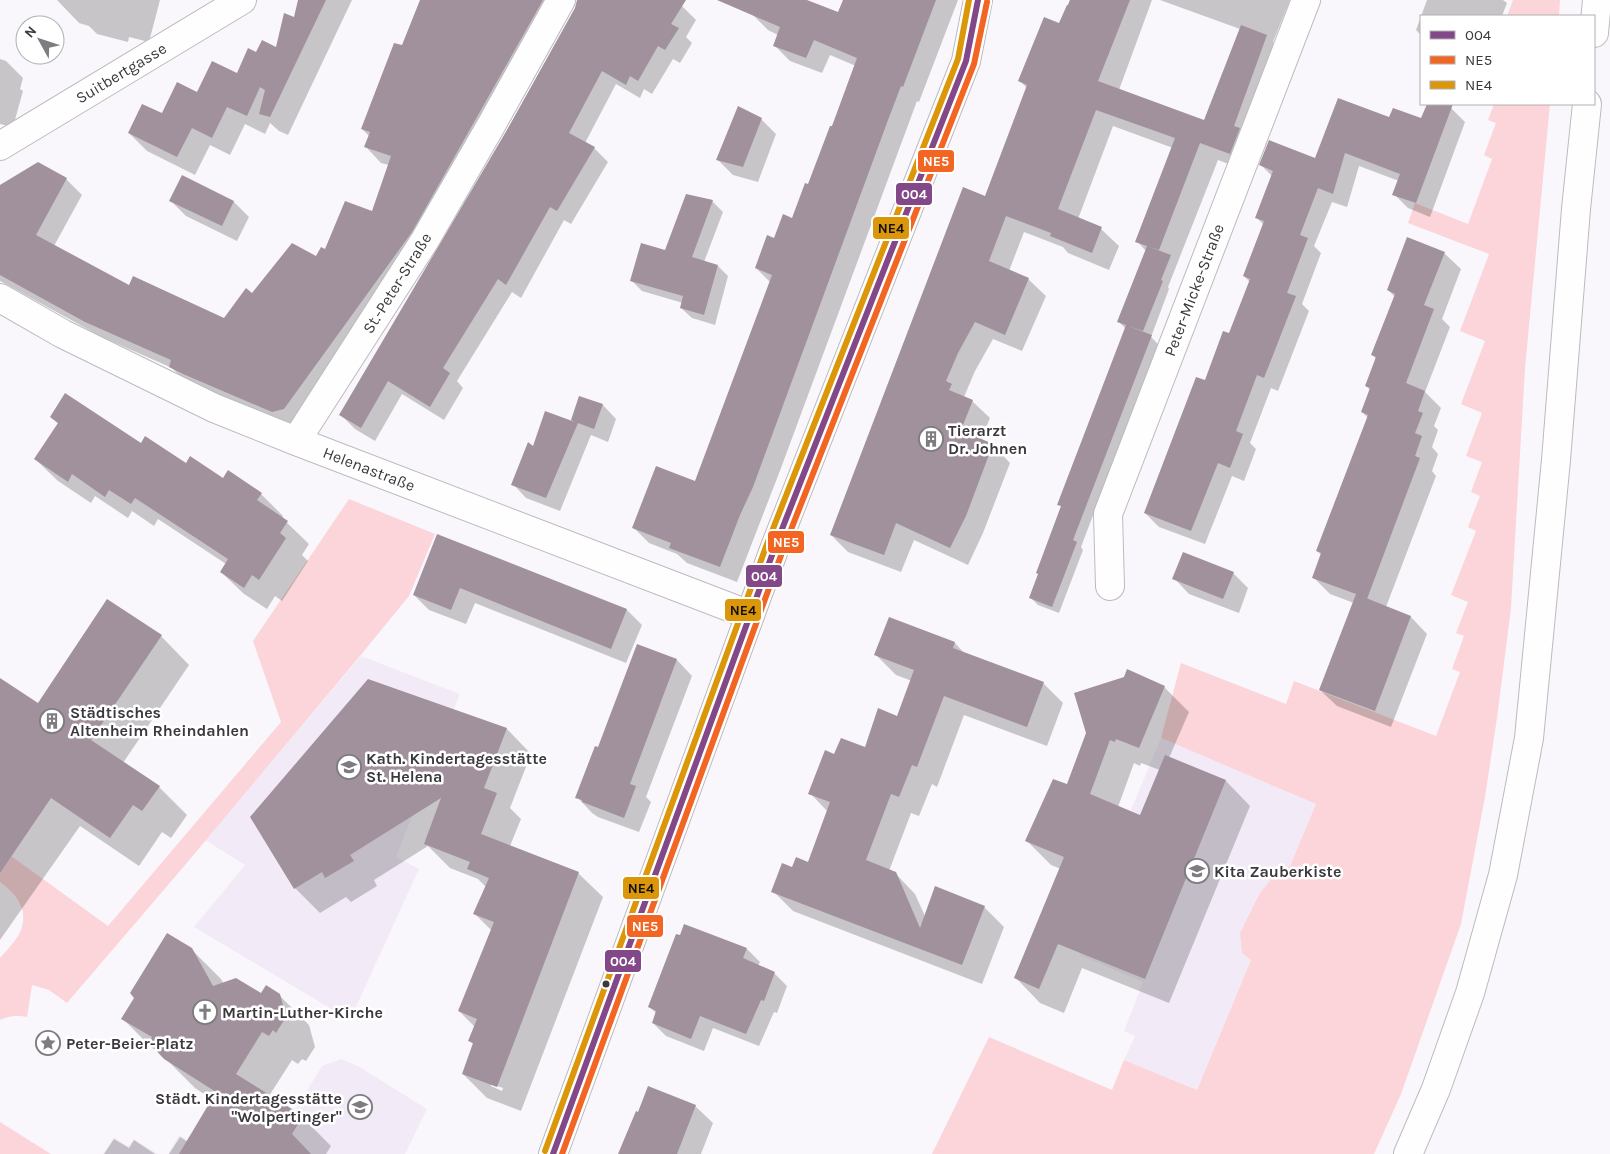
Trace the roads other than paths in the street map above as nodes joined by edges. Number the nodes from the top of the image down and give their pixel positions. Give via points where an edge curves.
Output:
1 (242, 0) edge
2 (560, 0) edge
3 (978, 0) edge
4 (1306, 0) edge
5 (1597, 0) edge
6 (1595, 22) edge
7 (1587, 105) edge
8 (0, 146) edge
9 (0, 298) edge
10 (296, 441) junction
11 (1110, 586) dead end
12 (750, 615) junction
13 (553, 1154) edge
14 (1408, 1154) edge

1 - 8 street, Suitbertgasse
2 - 10 street, St.-Peter-Straße via 425,240
3 - 12 street via 966,62
4 - 11 street, Peter-Micke-Straße via 1108,514
5 - 6 street
7 - 14 street via 1529,738 1504,875 1470,993 1436,1089
9 - 10 street, Helenastraße via 63,334 214,408
10 - 12 street, Helenastraße
12 - 13 street

